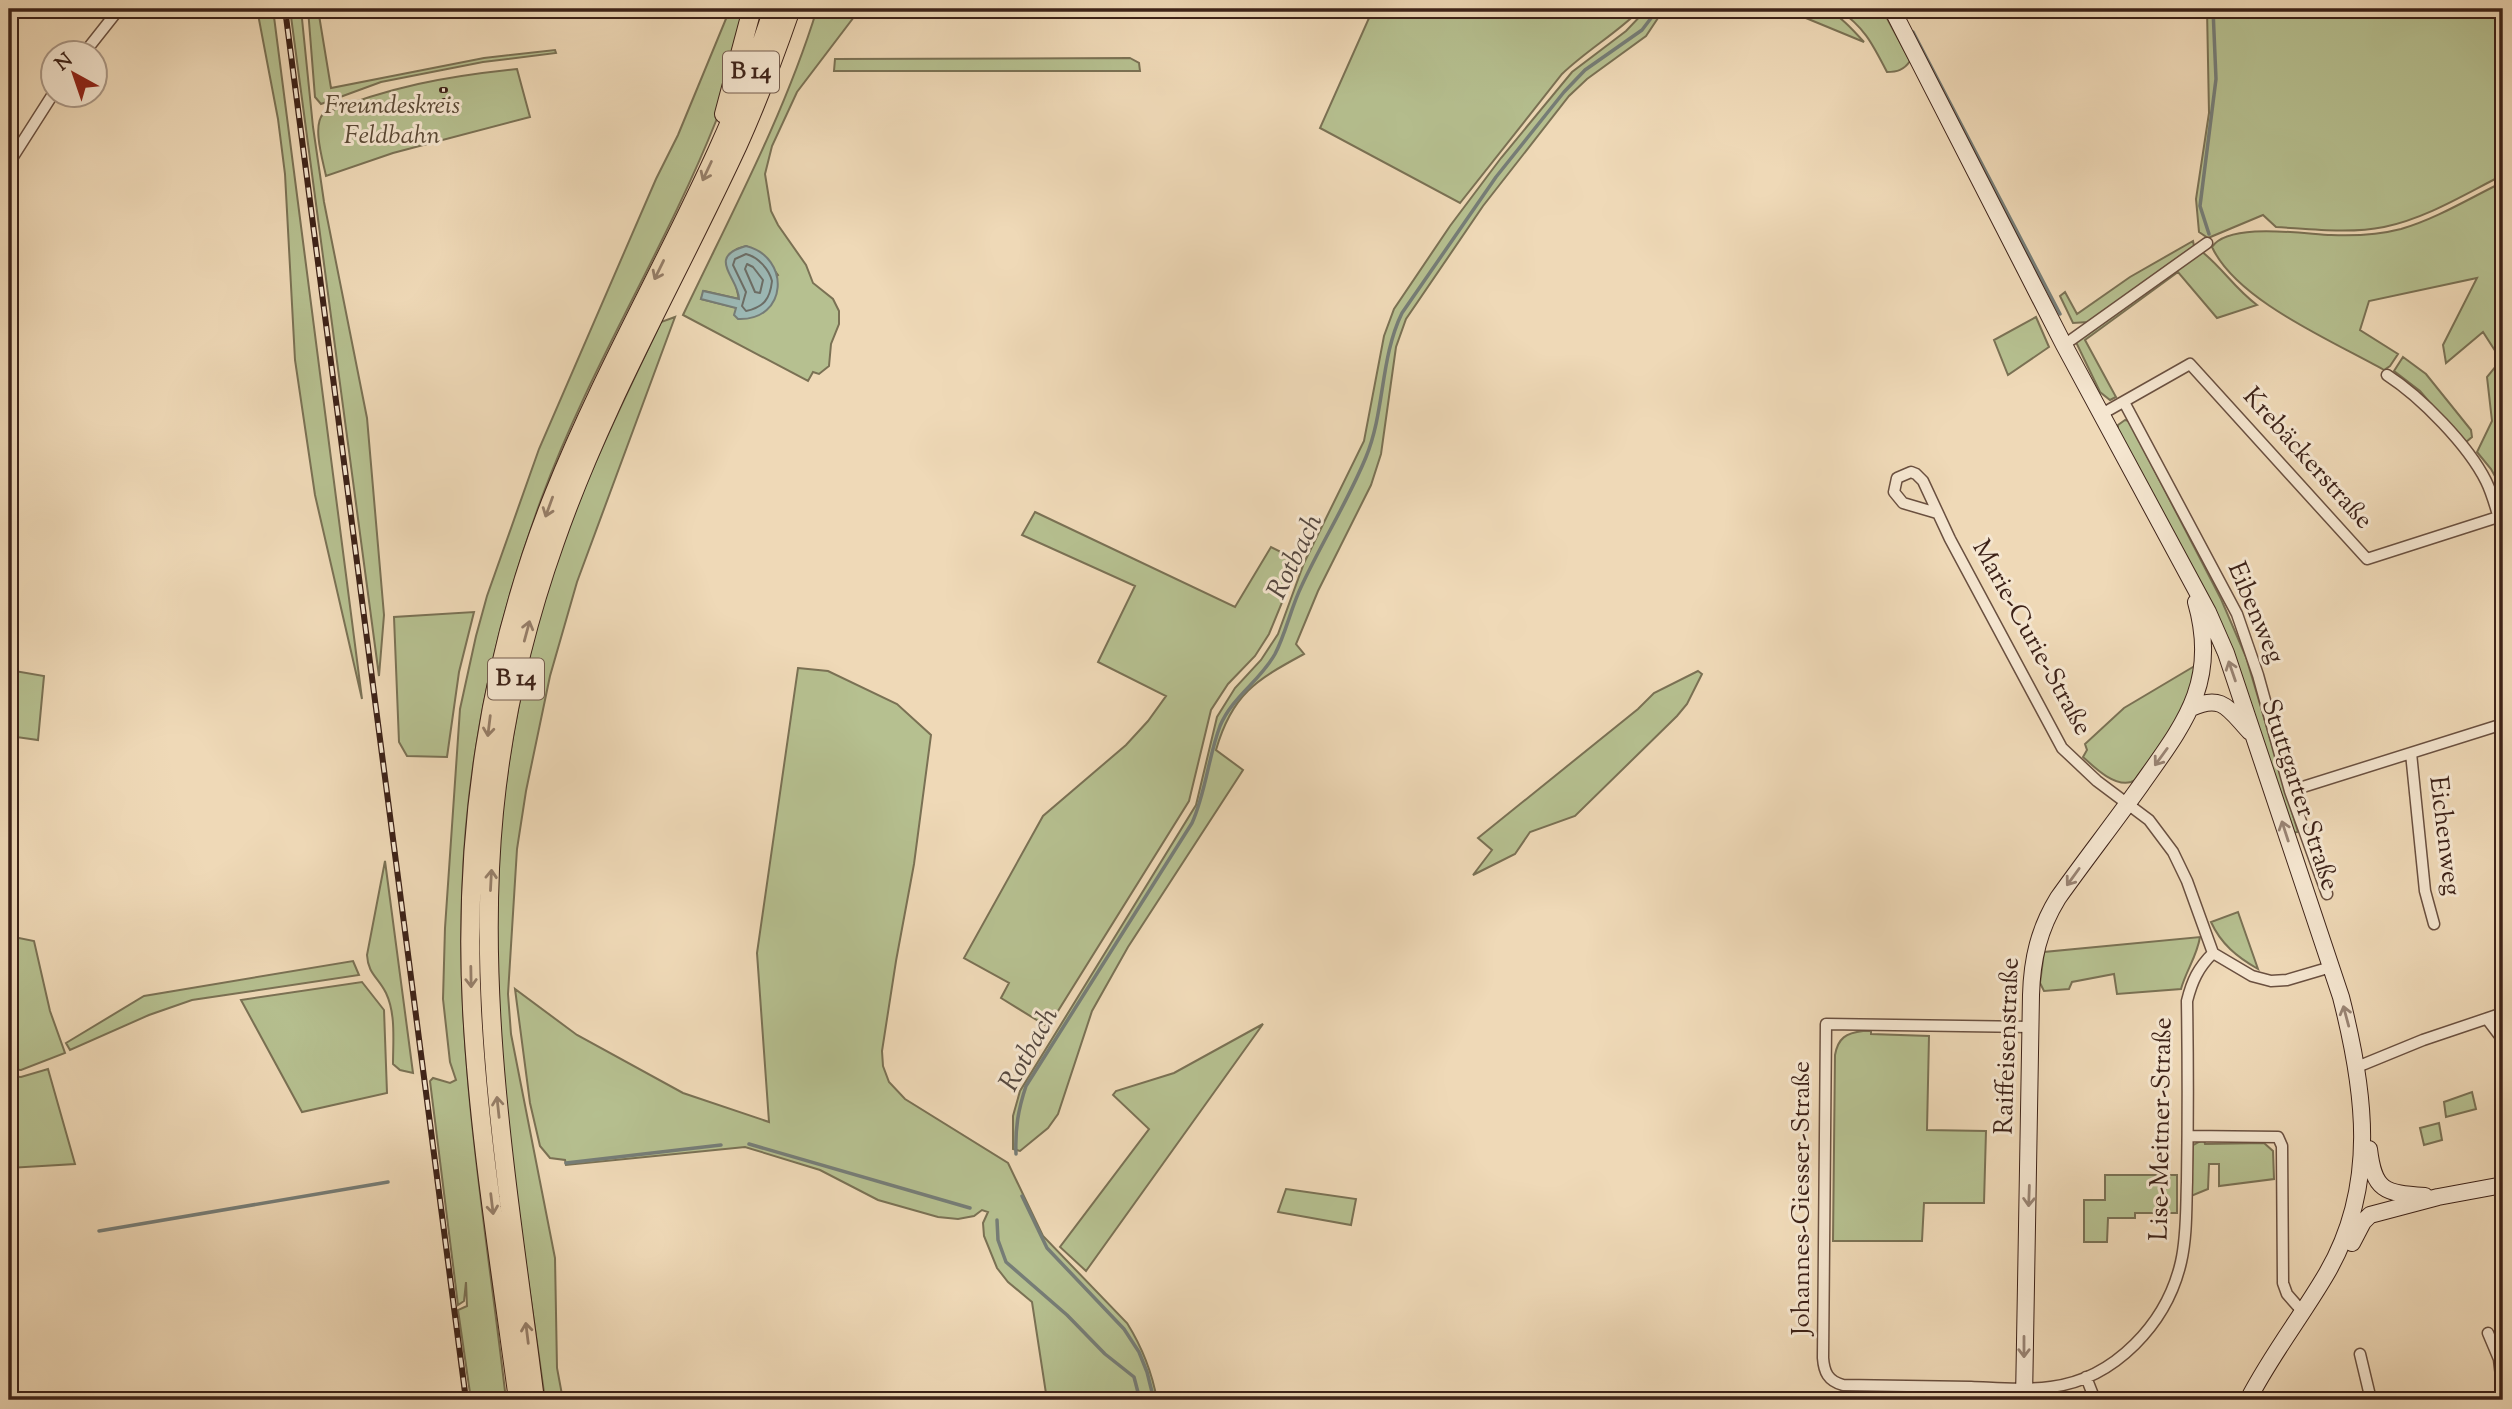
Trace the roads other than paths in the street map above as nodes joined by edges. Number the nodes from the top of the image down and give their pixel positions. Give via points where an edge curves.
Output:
1 (119, 9) edge
2 (751, 9) edge
3 (773, 9) edge
4 (791, 9) edge
5 (1892, 9) edge
6 (96, 38) edge
7 (44, 108) edge
8 (725, 133) junction
9 (9, 163) edge
10 (2207, 243) dead end
11 (2064, 345) junction
12 (2386, 375) dead end
13 (2124, 402) junction
14 (2100, 415) junction
15 (1937, 513) dead end
16 (2498, 517) junction
17 (2503, 533) edge
18 (2188, 576) junction
19 (2191, 708) junction
20 (2503, 724) edge
21 (2254, 736) junction
22 (2411, 753) junction
23 (2290, 791) junction
24 (2128, 803) junction
25 (2327, 894) dead end
26 (2434, 924) dead end
27 (2213, 953) junction
28 (2331, 967) junction
29 (2503, 1013) edge
30 (2487, 1019) junction
31 (2031, 1027) junction
32 (2503, 1040) edge
33 (2357, 1067) junction
34 (2364, 1134) junction
35 (2188, 1136) junction
36 (2503, 1185) edge
37 (2438, 1197) junction
38 (2328, 1271) junction
39 (2301, 1310) junction
40 (2488, 1333) dead end
41 (2360, 1354) dead end
42 (2086, 1377) junction
43 (2503, 1393) edge
44 (2024, 1394) edge
45 (517, 1400) edge
46 (535, 1400) edge
47 (2095, 1400) edge
48 (2248, 1400) edge
49 (2371, 1400) edge

1 - 6 street
2 - 8 highway via 724,109
3 - 8 highway, B 14
46 -> 4 highway, B 14 via 499,1118 490,981 494,814 511,699 544,575 575,488 739,142
5 - 11 main road, Stuttgarter Straße
7 - 9 street
8 -> 45 highway, B 14 via 554,495 518,600 491,708 473,862 472,1009
10 - 11 street
11 - 14 main road, Stuttgarter Straße
12 - 16 street via 2407,388 2450,432 2487,482
13 - 14 street, Krebäckerstraße
13 - 16 street, Krebäckerstraße via 2190,364 2367,559
13 - 23 street, Eibenweg via 2237,614
14 - 18 main road, Stuttgarter Straße
15 - 24 street, Marie-Curie-Straße via 2062,748
16 - 17 street
18 - 19 main road, Raiffeisenstraße via 2203,642 2200,680
21 -> 18 main road, Stuttgarter Straße via 2226,653
19 - 21 main road via 2218,702
19 -> 24 main road, Raiffeisenstraße
20 - 22 street
28 -> 21 main road, Stuttgarter Straße
22 - 23 street
22 - 26 street, Eichenweg via 2425,891
23 - 25 street, Eibenweg
24 - 27 street, Marie-Curie-Straße via 2149,820 2173,852
24 -> 31 main road, Raiffeisenstraße via 2048,914 2032,966
27 - 28 street via 2252,976 2271,981
27 - 35 street, Lise-Meitner-Straße via 2193,979 2187,1001
33 -> 28 main road, Stuttgarter Straße
29 - 30 street
30 - 32 street
30 - 33 street
31 -> 44 main road, Raiffeisenstraße
31 - 44 street, Johannes-Giesser-Straße via 1826,1024 1826,1374 1843,1385
33 - 34 main road, Stuttgarter Straße
34 - 37 main road via 2371,1170 2380,1186
34 - 38 main road, Stuttgarter Straße via 2358,1196
35 - 39 street via 2278,1137 2283,1146 2283,1283
35 - 42 street, Lise-Meitner-Straße via 2185,1242 2174,1285 2135,1345
36 - 37 main road
37 - 38 main road via 2370,1215 2345,1257
38 - 39 main road, Stuttgarter Straße
39 - 48 main road, Stuttgarter Straße
40 - 43 street via 2499,1359
41 - 49 street
42 - 44 street, Lise-Meitner-Straße
42 - 47 street

